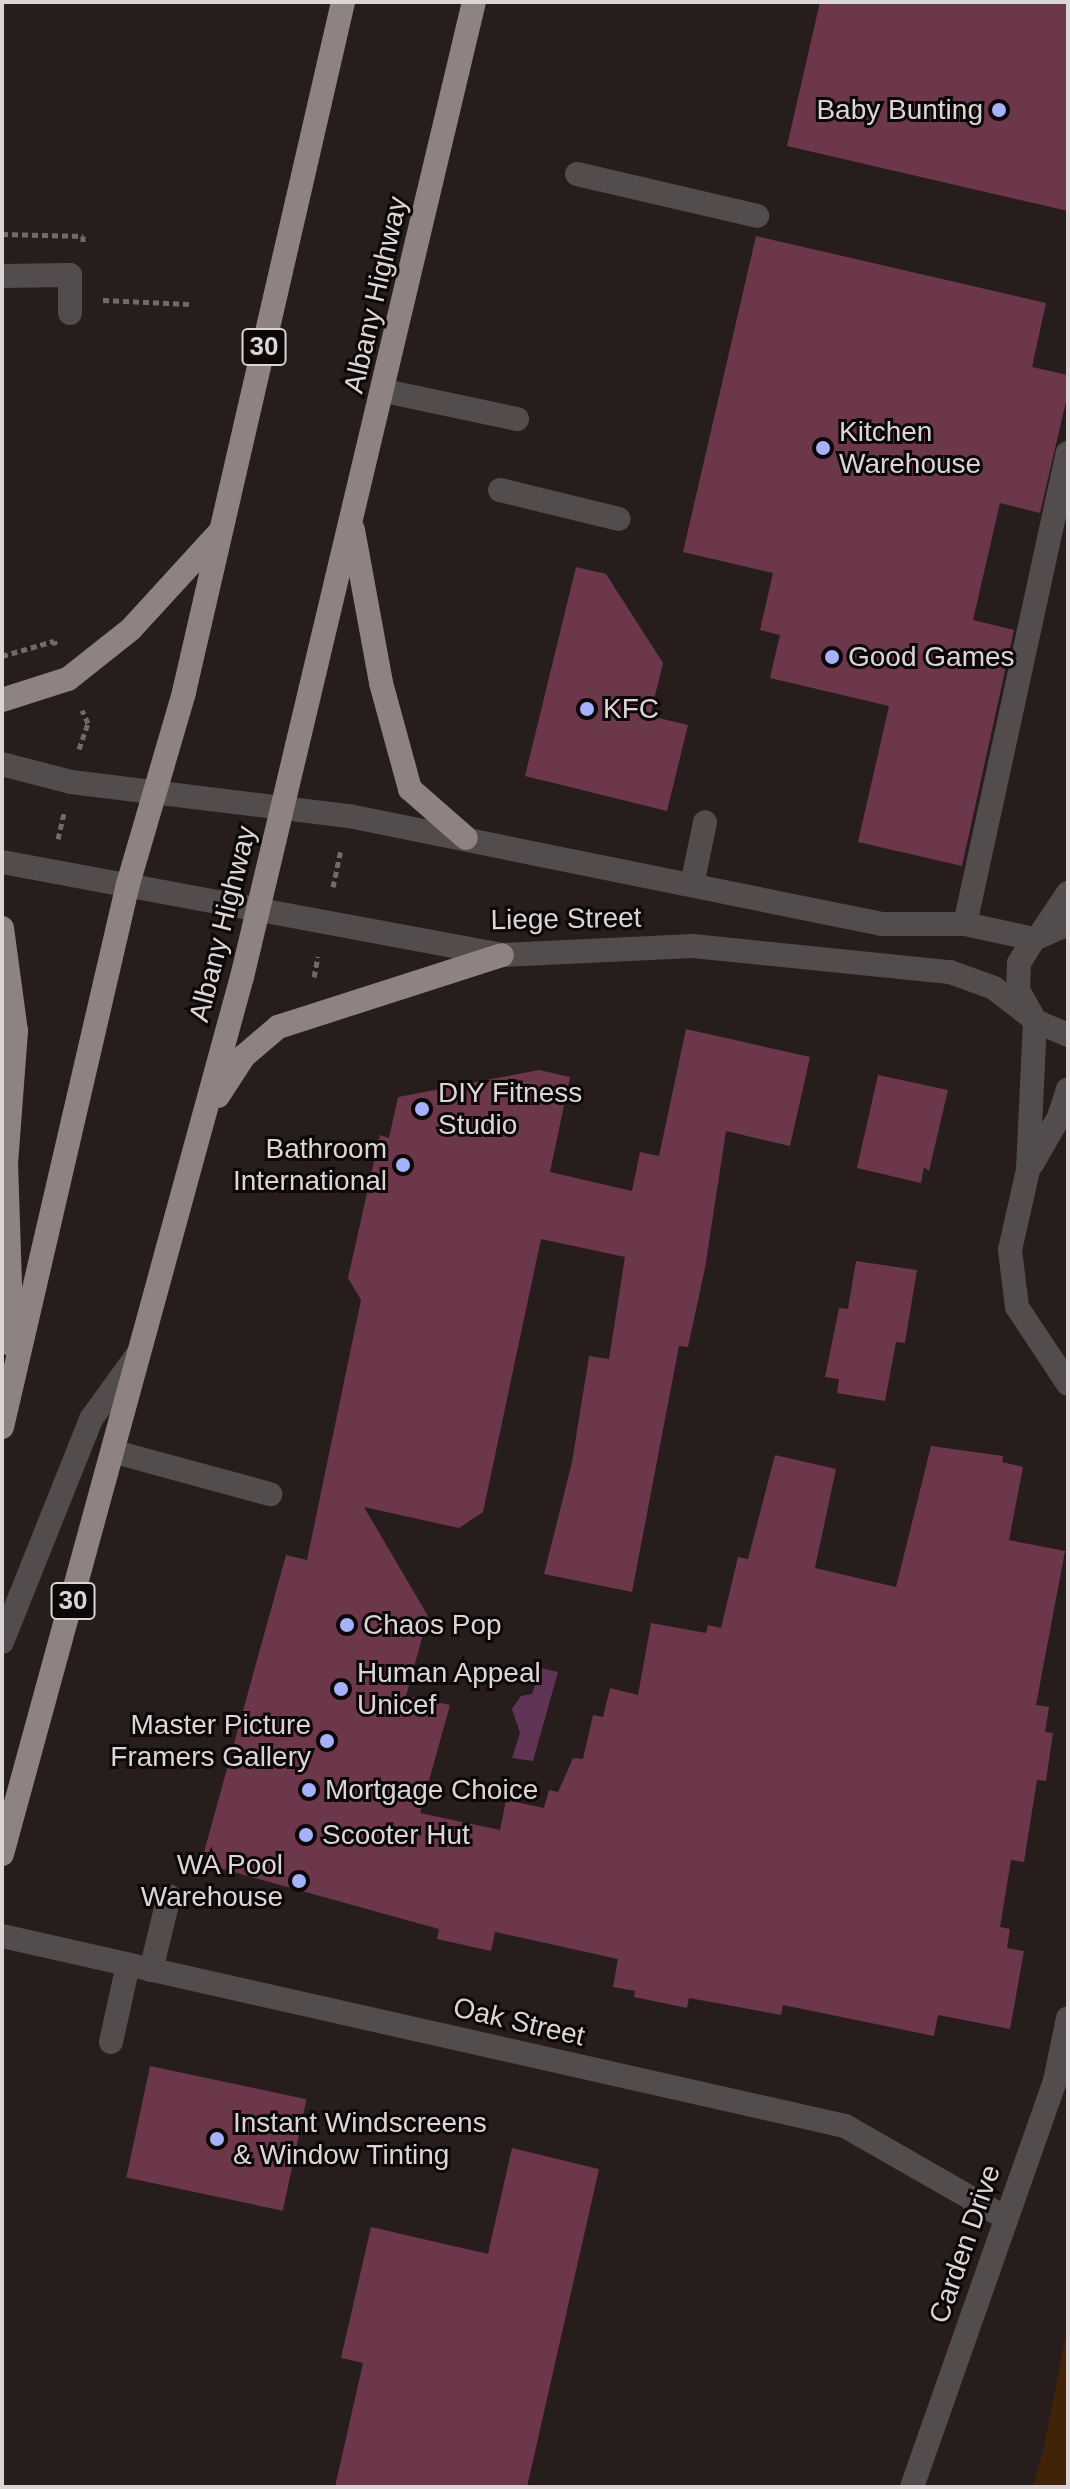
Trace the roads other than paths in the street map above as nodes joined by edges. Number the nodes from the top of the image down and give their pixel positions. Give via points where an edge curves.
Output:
1 (474, 2) edge
2 (341, 4) edge
3 (577, 174) dead end
4 (757, 216) dead end
5 (2, 276) edge
6 (70, 313) dead end
7 (385, 391) junction
8 (517, 419) dead end
9 (1068, 453) edge
10 (500, 490) dead end
11 (619, 519) dead end
12 (351, 523) junction
13 (223, 529) junction
14 (2, 700) edge
15 (2, 764) edge
16 (153, 793) junction
17 (283, 808) junction
18 (705, 822) dead end
19 (466, 838) junction
20 (2, 862) edge
21 (128, 884) junction
22 (692, 885) junction
23 (1068, 893) edge
24 (258, 909) junction
25 (965, 924) junction
26 (1068, 924) edge
27 (2, 928) edge
28 (1038, 936) junction
29 (502, 955) junction
30 (1033, 1019) junction
31 (1068, 1035) edge
32 (1068, 1089) edge
33 (206, 1114) junction
34 (1028, 1170) junction
35 (142, 1348) junction
36 (13, 1380) junction
37 (1068, 1384) edge
38 (2, 1427) edge
39 (115, 1452) junction
40 (270, 1494) dead end
41 (2, 1642) edge
42 (2, 1854) edge
43 (169, 1896) dead end
44 (2, 1936) edge
45 (139, 1968) junction
46 (1068, 2018) edge
47 (111, 2042) dead end
48 (1004, 2217) junction
49 (912, 2487) edge

1 - 7 highway, Albany Highway / 30
2 - 13 highway, 30
3 - 4 street
5 - 6 street via 70,275
7 - 8 street
7 - 12 highway, Albany Highway / 30
9 - 25 street
10 - 11 street
12 - 17 highway, Albany Highway / 30
12 - 19 highway via 381,683 410,789
13 - 14 highway via 131,629 68,679
13 - 16 highway, 30 via 177,720
15 - 16 street, Liege Street via 71,782
16 - 17 street, Liege Street
16 - 21 highway, 30
17 - 19 street, Liege Street
17 - 24 highway, Albany Highway / 30
18 - 22 street
19 - 22 street, Liege Street
20 - 21 street, Liege Street
21 - 24 street, Liege Street
21 - 36 highway, 30
22 - 25 street, Liege Street via 882,924
23 - 28 street
24 - 29 street, Liege Street
24 - 33 highway, Albany Highway / 30
25 - 28 street, Liege Street
26 - 28 street, Liege Street
27 - 36 highway via 16,1031 6,1163
28 - 30 street via 1019,963 1018,990
29 - 30 street, Liege Street via 693,946 950,972 994,988
29 - 33 highway via 278,1027 244,1056
30 - 31 street, Liege Street
30 - 34 street
32 - 34 street via 1059,1117
33 - 35 highway, Albany Highway / 30
34 - 37 street via 1010,1250 1017,1307
35 - 39 highway, Albany Highway / 30
35 - 41 street via 91,1419
36 - 38 highway, 30
39 - 40 street
39 - 42 highway, Albany Highway / 30
43 - 45 street
44 - 45 street, Oak Street
45 - 47 street
45 - 48 street, Oak Street via 845,2126
46 - 48 street, Carden Drive via 1055,2081
48 - 49 street, Carden Drive

